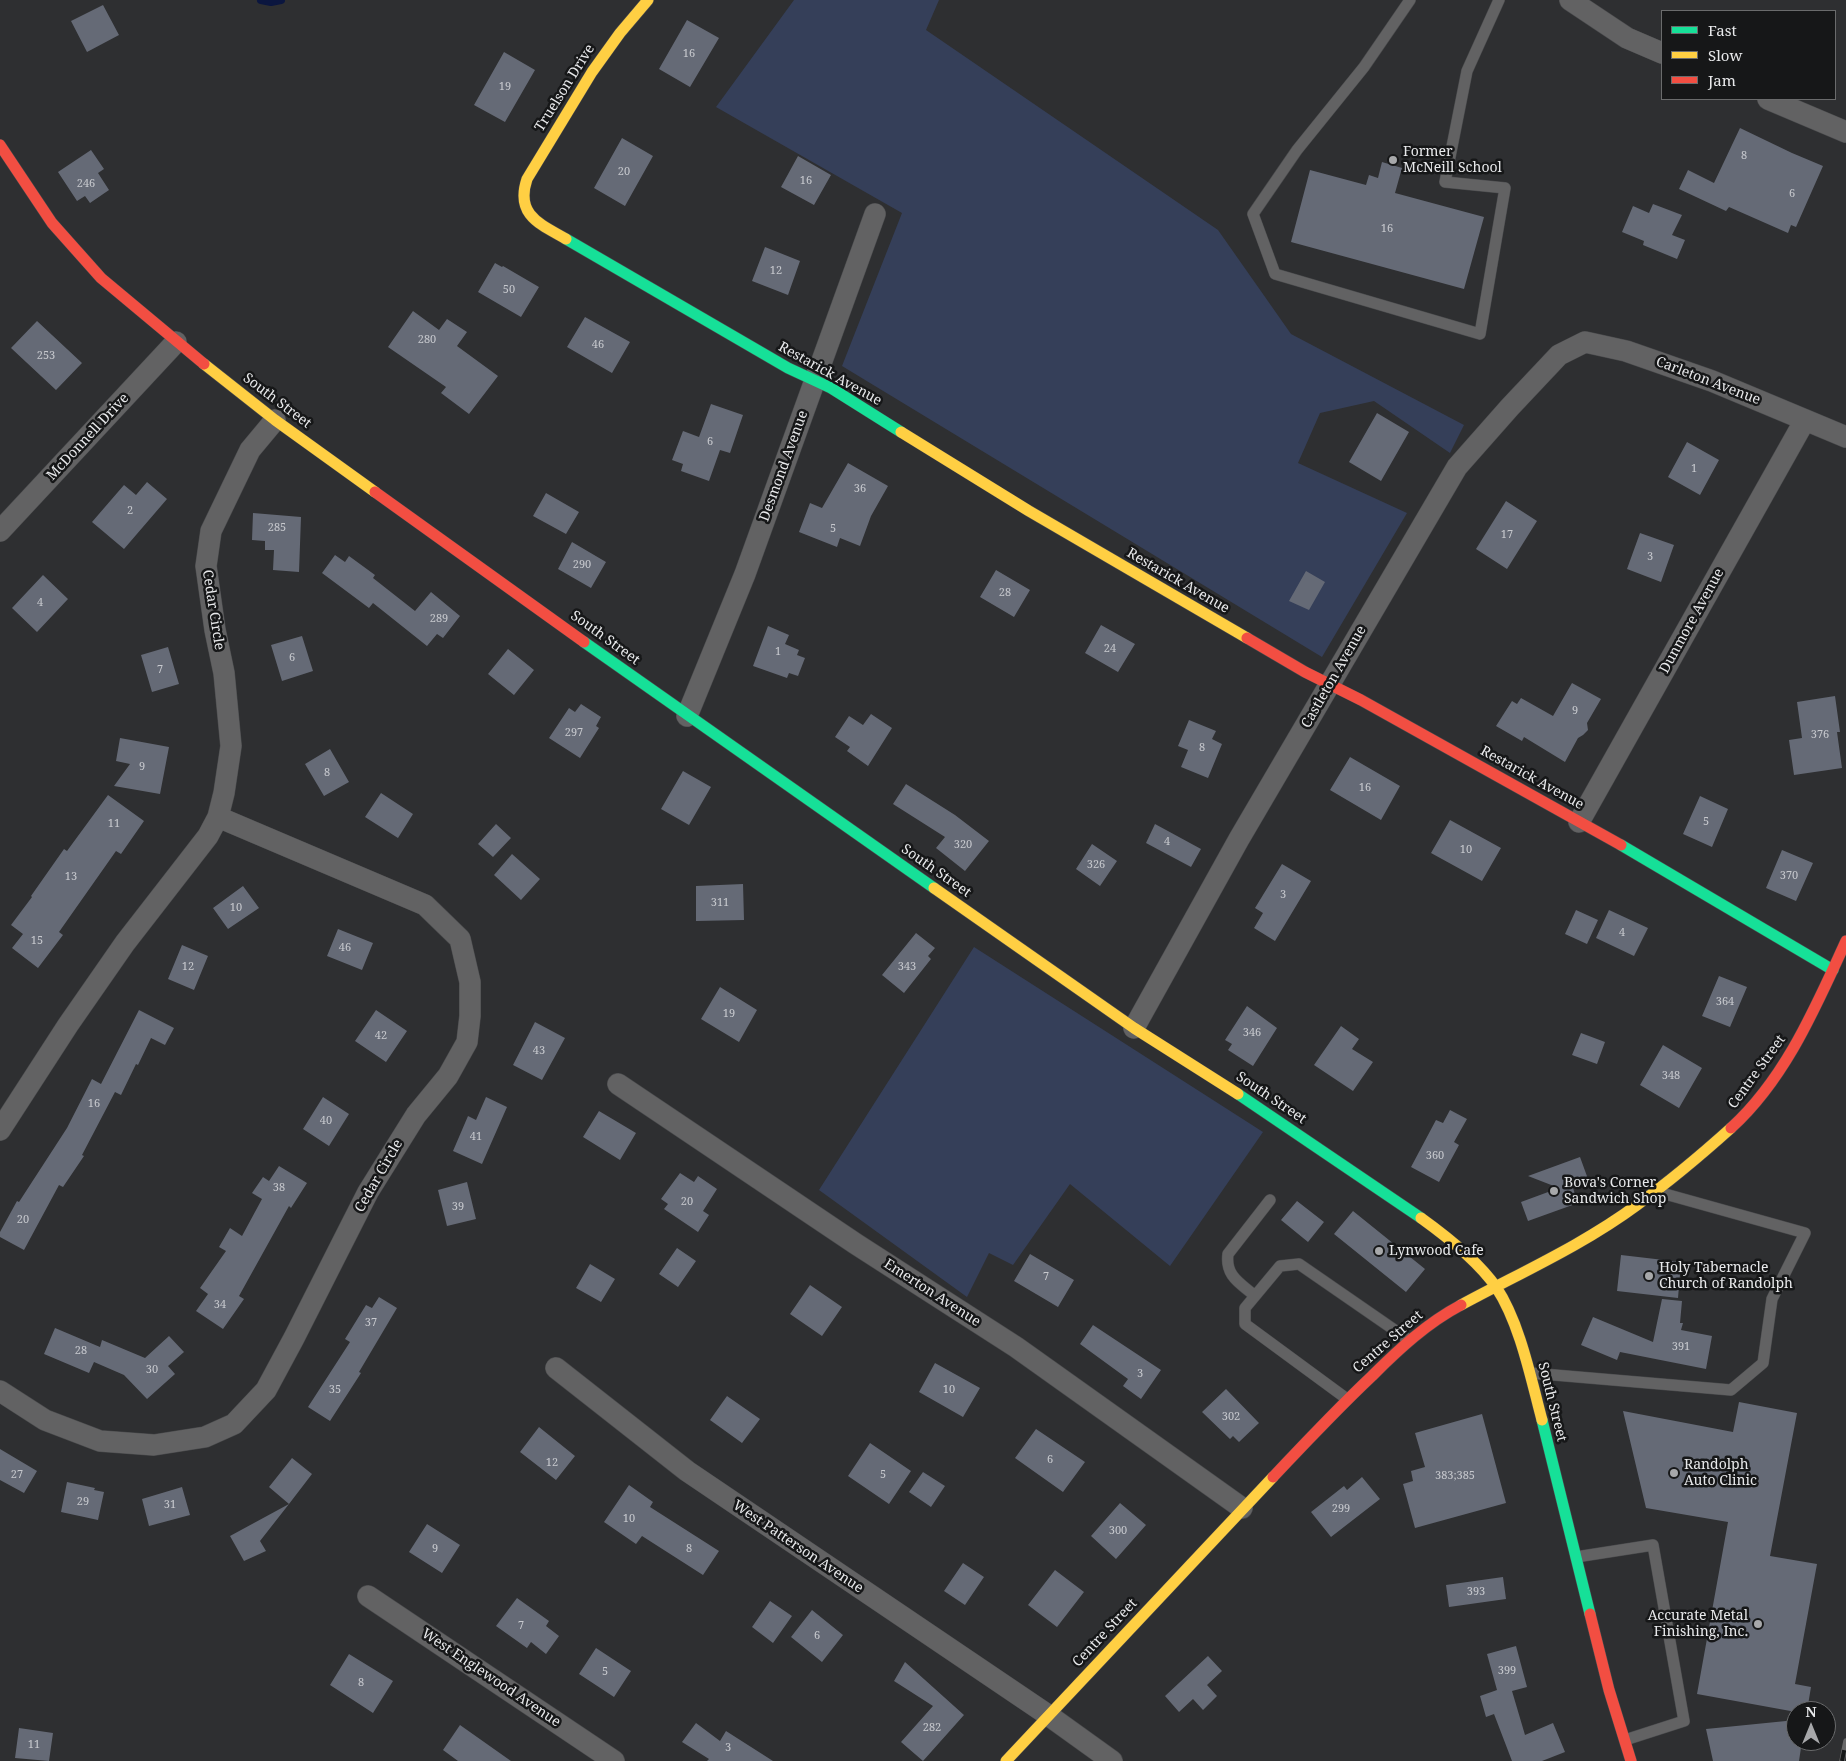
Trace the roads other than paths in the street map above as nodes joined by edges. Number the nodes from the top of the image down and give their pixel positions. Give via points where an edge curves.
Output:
1 (648, 0) edge
2 (1410, 0) edge
3 (1499, 0) edge
4 (1570, 0) edge
5 (1661, 53) edge
6 (1770, 100) edge
7 (1846, 132) edge
8 (0, 145) edge
9 (523, 201) joint
10 (875, 214) dead end
11 (176, 342) junction
12 (1567, 351) joint
13 (815, 380) junction
14 (275, 420) junction
15 (1805, 420) junction
16 (1846, 437) edge
17 (0, 531) edge
18 (1330, 685) junction
19 (687, 716) junction
20 (218, 817) junction
21 (1579, 822) junction
22 (1846, 940) edge
23 (1833, 970) junction
24 (1134, 1028) junction
25 (618, 1084) dead end
26 (0, 1130) edge
27 (1654, 1190) junction
28 (1270, 1200) dead end
29 (1496, 1287) junction
30 (1255, 1296) junction
31 (1409, 1340) junction
32 (556, 1368) dead end
33 (1530, 1373) junction
34 (0, 1391) edge
35 (1347, 1399) junction
36 (1242, 1508) junction
37 (1576, 1557) junction
38 (368, 1596) dead end
39 (1048, 1715) junction
40 (1625, 1740) junction
41 (614, 1761) edge
42 (1006, 1761) edge
43 (1112, 1761) edge
44 (1631, 1761) edge

1 - 9 main road, Truelson Drive via 592,72 527,179
2 - 3 lane via 1364,67 1297,150 1253,214 1274,274 1480,334 1506,188 1445,182 1468,71
4 - 5 street via 1627,38
6 - 7 street
8 - 11 main road, South Street via 58,230 102,278
9 - 13 main road, Restarick Avenue via 535,221 788,368
10 - 13 street, Desmond Avenue
11 - 14 main road, South Street
11 - 17 street, McDonnell Drive
12 - 15 street, Carleton Avenue via 1585,342 1626,351 1712,381
12 - 18 street, Castleton Avenue via 1540,375 1457,467
13 - 18 main road, Restarick Avenue via 1038,516
13 - 19 street, Desmond Avenue via 745,574
14 - 19 main road, South Street
14 - 20 street, Cedar Circle via 250,450 211,531 206,566 214,630 224,673 230,746
15 - 16 street, Carleton Avenue
15 - 21 street, Dunmore Avenue
18 - 21 main road, Restarick Avenue
18 - 24 street, Castleton Avenue via 1239,839
19 - 24 main road, South Street
20 - 26 street, Cedar Circle via 208,836 125,943
20 - 34 street, Cedar Circle via 425,905 460,939 470,982 467,1042 448,1076 416,1115 368,1192 266,1390 234,1424 205,1437 154,1445 100,1441 45,1420
21 - 23 main road, Restarick Avenue
22 - 23 main road, Centre Street
23 - 27 main road, Centre Street via 1806,1028 1760,1097 1720,1139
24 - 29 main road, South Street via 1409,1209 1448,1238
25 - 36 street, Emerton Avenue via 1016,1347
27 - 29 main road, Centre Street via 1636,1206 1587,1237
27 - 33 lane via 1805,1232 1772,1299 1762,1363 1731,1390
28 - 30 lane via 1228,1254 1227,1265 1231,1275
29 - 31 main road, Centre Street via 1446,1313
29 - 33 main road, South Street via 1513,1321
30 - 31 lane via 1280,1266 1299,1264
30 - 35 lane via 1245,1308 1245,1324
31 - 35 main road, Centre Street
32 - 39 street, West Patterson Avenue via 687,1471
33 - 37 main road, South Street
35 - 36 main road, Centre Street
36 - 39 main road, Centre Street
37 - 40 main road, South Street via 1609,1690
37 - 40 lane via 1653,1544 1684,1721
38 - 41 street, West Englewood Avenue
39 - 42 main road, Centre Street
39 - 43 street, West Patterson Avenue
40 - 44 main road, South Street

